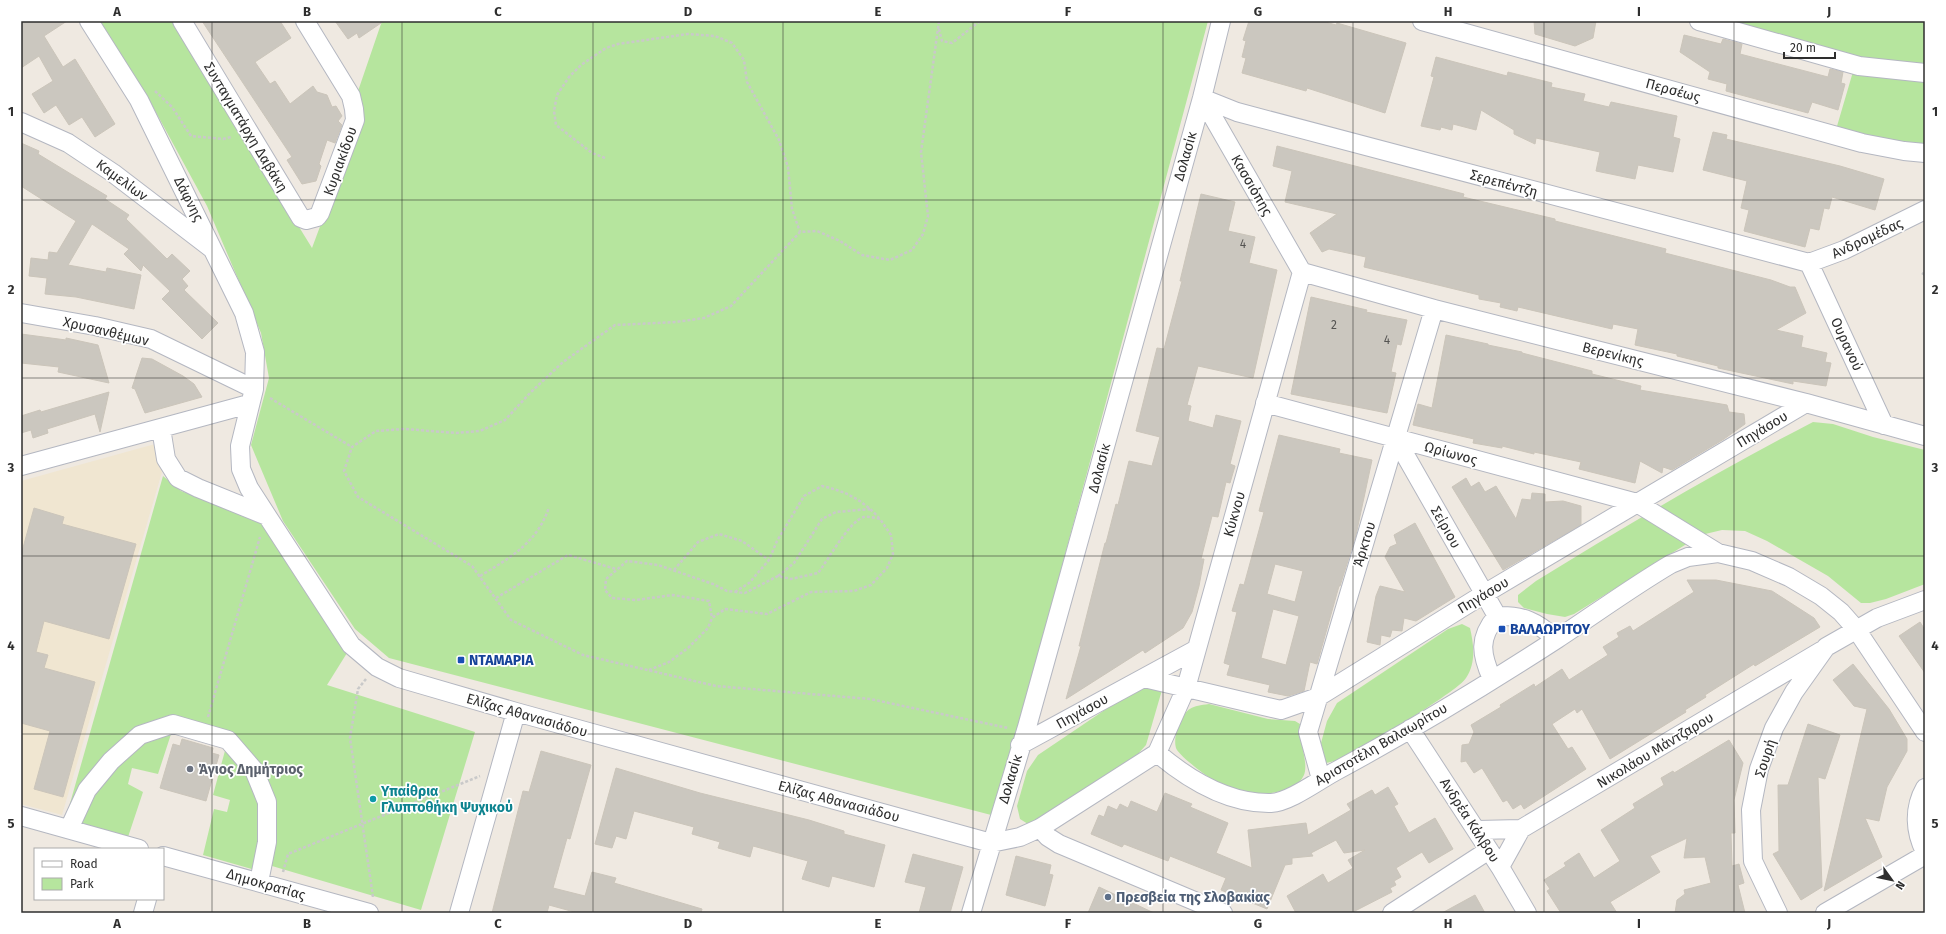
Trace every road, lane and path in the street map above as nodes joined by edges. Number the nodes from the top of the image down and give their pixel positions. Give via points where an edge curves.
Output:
1 (89, 21) edge
2 (182, 21) edge
3 (305, 21) edge
4 (937, 21) edge
5 (980, 21) edge
6 (1221, 21) edge
7 (1422, 21) edge
8 (1699, 21) edge
9 (938, 27) junction
10 (1925, 73) edge
11 (132, 89) junction
12 (1202, 98) junction
13 (21, 122) edge
14 (249, 131) junction
15 (1925, 153) edge
16 (605, 158) dead end
17 (186, 193) junction
18 (158, 207) junction
19 (1925, 210) edge
20 (317, 217) joint
21 (800, 232) junction
22 (215, 251) junction
23 (1809, 263) junction
24 (1302, 272) junction
25 (1434, 309) junction
26 (21, 313) edge
27 (251, 396) junction
28 (1265, 403) junction
29 (1806, 403) junction
30 (1884, 425) junction
31 (162, 428) junction
32 (1925, 436) edge
33 (1396, 439) junction
34 (352, 447) junction
35 (21, 466) edge
36 (1637, 503) junction
37 (549, 507) dead end
38 (871, 509) junction
39 (267, 516) junction
40 (880, 519) junction
41 (1718, 553) junction
42 (769, 560) junction
43 (616, 569) junction
44 (674, 570) junction
45 (480, 576) junction
46 (778, 576) junction
47 (735, 592) junction
48 (1484, 594) junction
49 (496, 598) junction
50 (1925, 600) edge
51 (1497, 616) junction
52 (712, 618) junction
53 (1856, 629) junction
54 (1556, 639) junction
55 (1826, 647) junction
56 (1195, 650) junction
57 (648, 670) junction
58 (1144, 678) junction
59 (1492, 679) junction
60 (1186, 688) junction
61 (358, 689) dead end
62 (1318, 697) junction
63 (211, 705) dead end
64 (516, 712) junction
65 (1027, 727) junction
66 (1410, 728) junction
67 (1925, 732) edge
68 (1020, 745) junction
69 (1158, 753) junction
70 (500, 768) junction
71 (1321, 779) junction
72 (1925, 788) edge
73 (21, 816) edge
74 (362, 823) junction
75 (1040, 828) junction
76 (69, 829) junction
77 (1521, 829) junction
78 (1476, 830) junction
79 (991, 843) junction
80 (136, 848) edge
81 (1489, 850) junction
82 (1925, 853) edge
83 (164, 856) edge
84 (1500, 867) junction
85 (258, 882) junction
86 (278, 887) junction
87 (146, 900) edge
88 (371, 906) edge
89 (143, 913) edge
90 (459, 913) edge
91 (971, 913) edge
92 (1223, 913) edge
93 (1392, 913) edge
94 (1527, 913) edge
95 (1778, 913) edge
96 (1825, 913) edge

1 - 11 street, Δάφνης
2 - 14 street, Συνταγματάρχη Δαβάκη
3 - 20 street, Κυριακίδου via 351,96 355,120
4 - 9 path
5 - 9 path via 952,43 942,41
6 - 12 street, Δολασίκ
7 - 15 street, Περσέως via 1862,143
8 - 10 street via 1859,66
9 - 21 path via 921,152 928,216 923,234 912,250 890,260 862,255 817,231
11 - 14 path via 148,84 172,107 191,136 222,139
11 - 17 street, Δάφνης
12 - 23 street, Σερεπέντζη via 1237,112
12 - 24 street, Κασσιόπης
12 - 65 street, Δολασίκ
13 - 18 street, Καμελίων via 68,143
14 - 20 street, Συνταγματάρχη Δαβάκη via 301,218 306,220
16 - 21 path via 592,153 556,125 554,111 557,95 569,77 600,52 618,44 688,34 715,36 732,43 744,60 747,82 779,140 788,167 792,209
17 - 18 street
17 - 22 street, Δάφνης
18 - 22 street, Καμελίων
19 - 23 street, Ανδρομέδας via 1844,250
21 - 34 path via 731,306 704,318 615,325 563,362 505,420 472,432 405,428 376,430
22 - 27 street, Δάφνης via 244,313 255,352
23 - 30 street, Ουρανού
24 - 25 street, Βερενίκης
24 - 28 street, Κύκνου
25 - 29 street, Βερενίκης
25 - 33 street, Άρκτου
26 - 27 street, Χρυσανθέμων via 151,339
27 - 31 street
27 - 34 path
27 - 39 street, Ελίζας Αθανασιάδου via 240,446 241,469 249,488
28 - 33 street, Ωρίωνος
28 - 56 street, Κύκνου
29 - 30 street, Βερενίκης
29 - 36 street, Πηγάσου
30 - 32 street, Βερενίκης
31 - 35 street
31 - 39 street via 166,458 178,478
33 - 36 street, Ωρίωνος
33 - 48 street, Σείριου
33 - 62 street, Άρκτου
34 - 45 path via 344,471 358,497 472,566
36 - 41 street, Ωρίωνος
36 - 48 street, Πηγάσου
37 - 45 path via 544,522 517,553
38 - 40 path
38 - 42 path via 838,489 822,486 804,496 777,541
38 - 46 path via 836,512 822,519 794,563
39 - 63 path
39 - 64 street, Ελίζας Αθανασιάδου via 351,645 377,667 399,678
40 - 46 path via 865,516 855,522 818,573 791,579
40 - 52 path via 891,535 893,554 887,568 871,584 854,591 811,592 766,614 725,609
41 - 53 street via 1752,561 1789,577 1821,596 1841,612
41 - 54 street, Αριστοτέλη Βαλαωρίτου via 1688,557 1671,564
42 - 44 path via 742,541 719,534 698,542
42 - 47 path via 749,583
43 - 44 path via 627,561
43 - 49 path via 568,555
43 - 52 path via 606,579 605,590 612,598 636,600 673,595 692,597 709,601
44 - 47 path
45 - 49 path
46 - 47 path via 745,593
48 - 51 street, Σείριου
48 - 62 street, Πηγάσου
49 - 57 path via 511,620 583,655
50 - 53 street, Σουρή via 1876,618
51 - 54 street via 1513,615 1532,622 1543,627
51 - 59 street via 1487,628 1484,644 1484,660
52 - 57 path via 708,628 688,648 669,662
53 - 55 street, Σουρή
53 - 67 street
54 - 59 street, Αριστοτέλη Βαλαωρίτου
55 - 77 street, Νικολάου Μάντζαρου
55 - 95 street, Σουρή via 1794,692 1774,728 1759,769 1751,810 1753,860
56 - 58 street, Πηγάσου
56 - 60 street, Κύκνου
57 - 65 path via 716,686 870,699 1008,728
58 - 60 street, Πηγάσου
58 - 68 street, Πηγάσου
59 - 66 street, Αριστοτέλη Βαλαωρίτου
60 - 62 street, Πηγάσου via 1281,710
60 - 69 street, Κύκνου
61 - 74 path via 350,738
62 - 71 street, Άρκτου via 1308,732
64 - 70 street
64 - 79 street, Ελίζας Αθανασιάδου
65 - 68 street, Δολασίκ
66 - 71 street, Αριστοτέλη Βαλαωρίτου
66 - 78 street, Ανδρέα Κάλβου
68 - 79 street, Δολασίκ
69 - 71 street, Αριστοτέλη Βαλαωρίτου via 1178,770 1228,797 1245,801 1273,803
69 - 75 street
70 - 74 path
70 - 90 street
72 - 82 street via 1916,818 1917,831
73 - 76 street
74 - 86 path via 288,854
74 - 88 path
75 - 79 street via 1020,837
75 - 92 street via 1059,844
76 - 80 street
76 - 85 street via 87,790 111,761 140,735 173,724 228,740 254,770 267,802 267,842
77 - 78 street, Νικολάου Μάντζαρου
77 - 84 street
78 - 81 street, Ανδρέα Κάλβου
79 - 91 street, Δολασίκ
81 - 84 street, Ανδρέα Κάλβου
81 - 93 street
82 - 96 street
83 - 85 street, Δημοκρατίας
84 - 94 street, Ανδρέα Κάλβου
85 - 86 street, Δημοκρατίας
86 - 88 street, Δημοκρατίας
87 - 89 street

